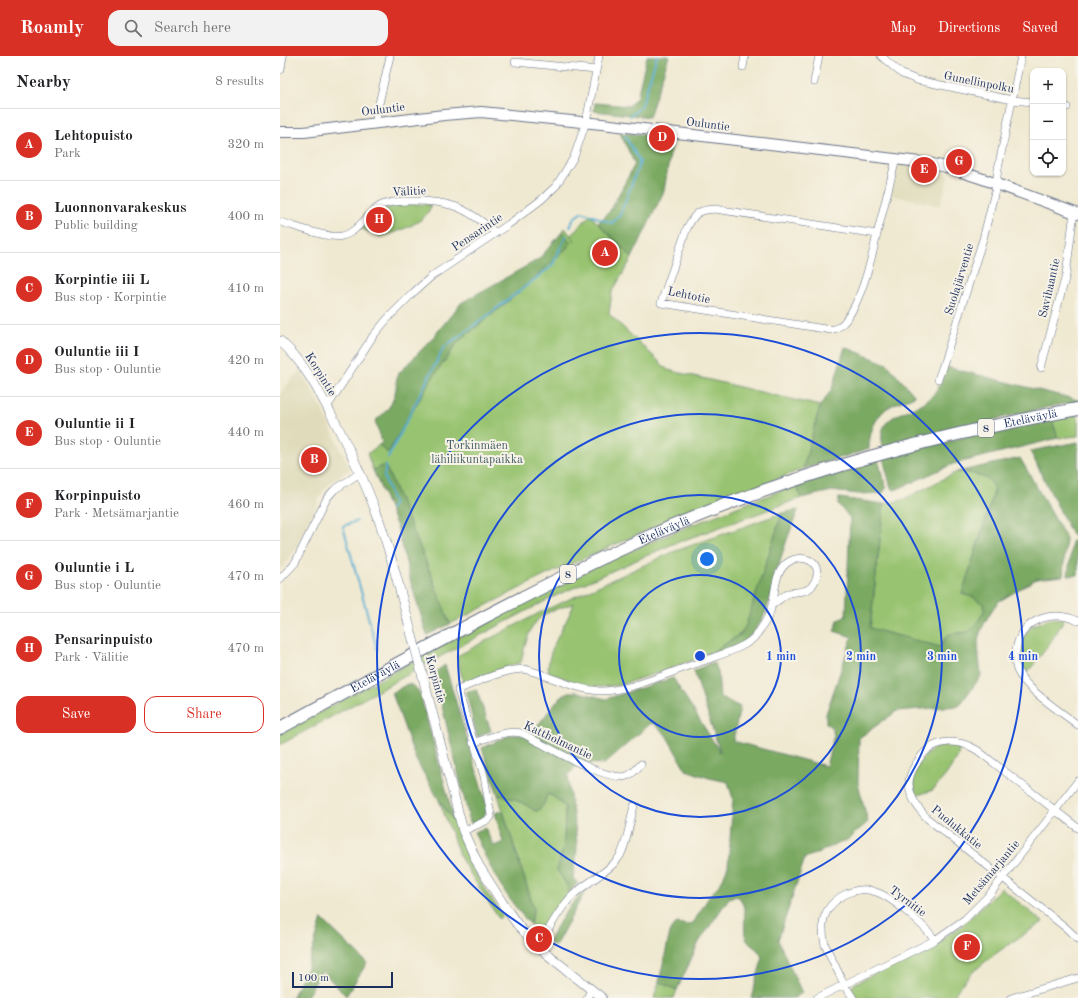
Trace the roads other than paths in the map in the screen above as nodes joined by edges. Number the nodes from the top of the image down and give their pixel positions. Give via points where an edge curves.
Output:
1 (282, 56) edge
2 (390, 56) edge
3 (599, 56) edge
4 (745, 56) edge
5 (819, 56) edge
6 (881, 56) edge
7 (1021, 56) edge
8 (515, 62) dead end
9 (743, 67) dead end
10 (280, 69) edge
11 (596, 70) junction
12 (814, 82) dead end
13 (1012, 100) junction
14 (1030, 102) edge
15 (586, 122) junction
16 (376, 123) junction
17 (280, 132) edge
18 (896, 159) junction
19 (996, 184) junction
20 (1076, 213) edge
21 (280, 222) edge
22 (496, 232) junction
23 (878, 234) junction
24 (280, 341) edge
25 (1041, 368) dead end
26 (938, 379) dead end
27 (328, 407) junction
28 (1078, 410) edge
29 (360, 474) junction
30 (280, 579) edge
31 (772, 606) junction
32 (1078, 621) edge
33 (1078, 725) edge
34 (280, 728) edge
35 (473, 743) junction
36 (641, 764) dead end
37 (1078, 781) edge
38 (634, 806) dead end
39 (1055, 810) junction
40 (1078, 828) edge
41 (463, 831) junction
42 (1003, 878) junction
43 (1078, 939) edge
44 (935, 940) junction
45 (538, 947) junction
46 (1078, 978) edge
47 (844, 984) junction
48 (589, 994) edge
49 (602, 998) edge
50 (817, 998) edge
51 (852, 998) edge
52 (1011, 998) edge

1 - 10 street
2 - 16 street
3 - 11 street, Pensarintie
4 - 9 street
5 - 12 street
6 - 13 street, Gunellinpolku via 910,78
7 - 13 street, Suolajärventie
8 - 11 street
11 - 15 street, Pensarintie
13 - 14 street, Gunellinpolku
13 - 19 street, Suolajärventie
15 - 16 main road, Ouluntie via 481,112
15 - 18 main road, Ouluntie
15 - 22 street, Pensarintie via 574,157 556,186
16 - 17 main road, Ouluntie via 304,132
18 - 19 main road, Ouluntie via 946,167
18 - 23 street, Lehtotie
19 - 20 main road, Ouluntie
19 - 26 street, Suolajärventie via 983,239
20 - 25 street, Savihaantie via 1066,275
21 - 22 street, Välitie via 341,236 346,235 384,204 431,201 470,212
22 - 27 street, Pensarintie via 432,276 388,318 373,336
23 - 23 street, Lehtotie via 858,296 847,318 833,330 661,302 687,228 693,217 704,210
24 - 27 street, Korpintie via 294,354 312,378
27 - 29 street, Korpintie
28 - 34 highway, Eteläväylä / 8 via 943,437 871,456 745,498 631,544 565,576
29 - 30 street via 334,490 327,498 295,563
29 - 41 street, Korpintie, bridge via 382,529
31 - 31 street via 777,577 782,567 800,558 812,561 816,566 817,576 812,586 790,593
31 - 35 street via 756,636 739,648 632,686 616,690 590,690 524,669 514,669 458,690
32 - 33 street via 1054,615 1033,622 1018,640 1015,659 1017,669 1026,684
35 - 36 street, Kattholmantie via 499,735 519,733 572,760 613,775 628,776
35 - 41 street via 484,776 491,817
37 - 39 street, Metsämarjantie
38 - 45 street via 621,855 572,896
39 - 40 street, Puolukkatie
39 - 42 street, Metsämarjantie
39 - 42 street, Puolukkatie via 969,746 947,742 932,747 921,756 909,779 916,806 928,819
41 - 45 street, Korpintie via 494,892 517,924
42 - 43 street, Puolukkatie
42 - 44 street, Metsämarjantie via 978,907
44 - 47 street, Metsämarjantie
44 - 47 street, Tyrnitie via 923,926 878,892 859,890 842,896 829,908 823,932 825,945
45 - 48 street, Korpintie
46 - 52 street
47 - 50 street, Metsämarjantie
47 - 51 street, Tyrnitie
48 - 49 street, Korpintie

